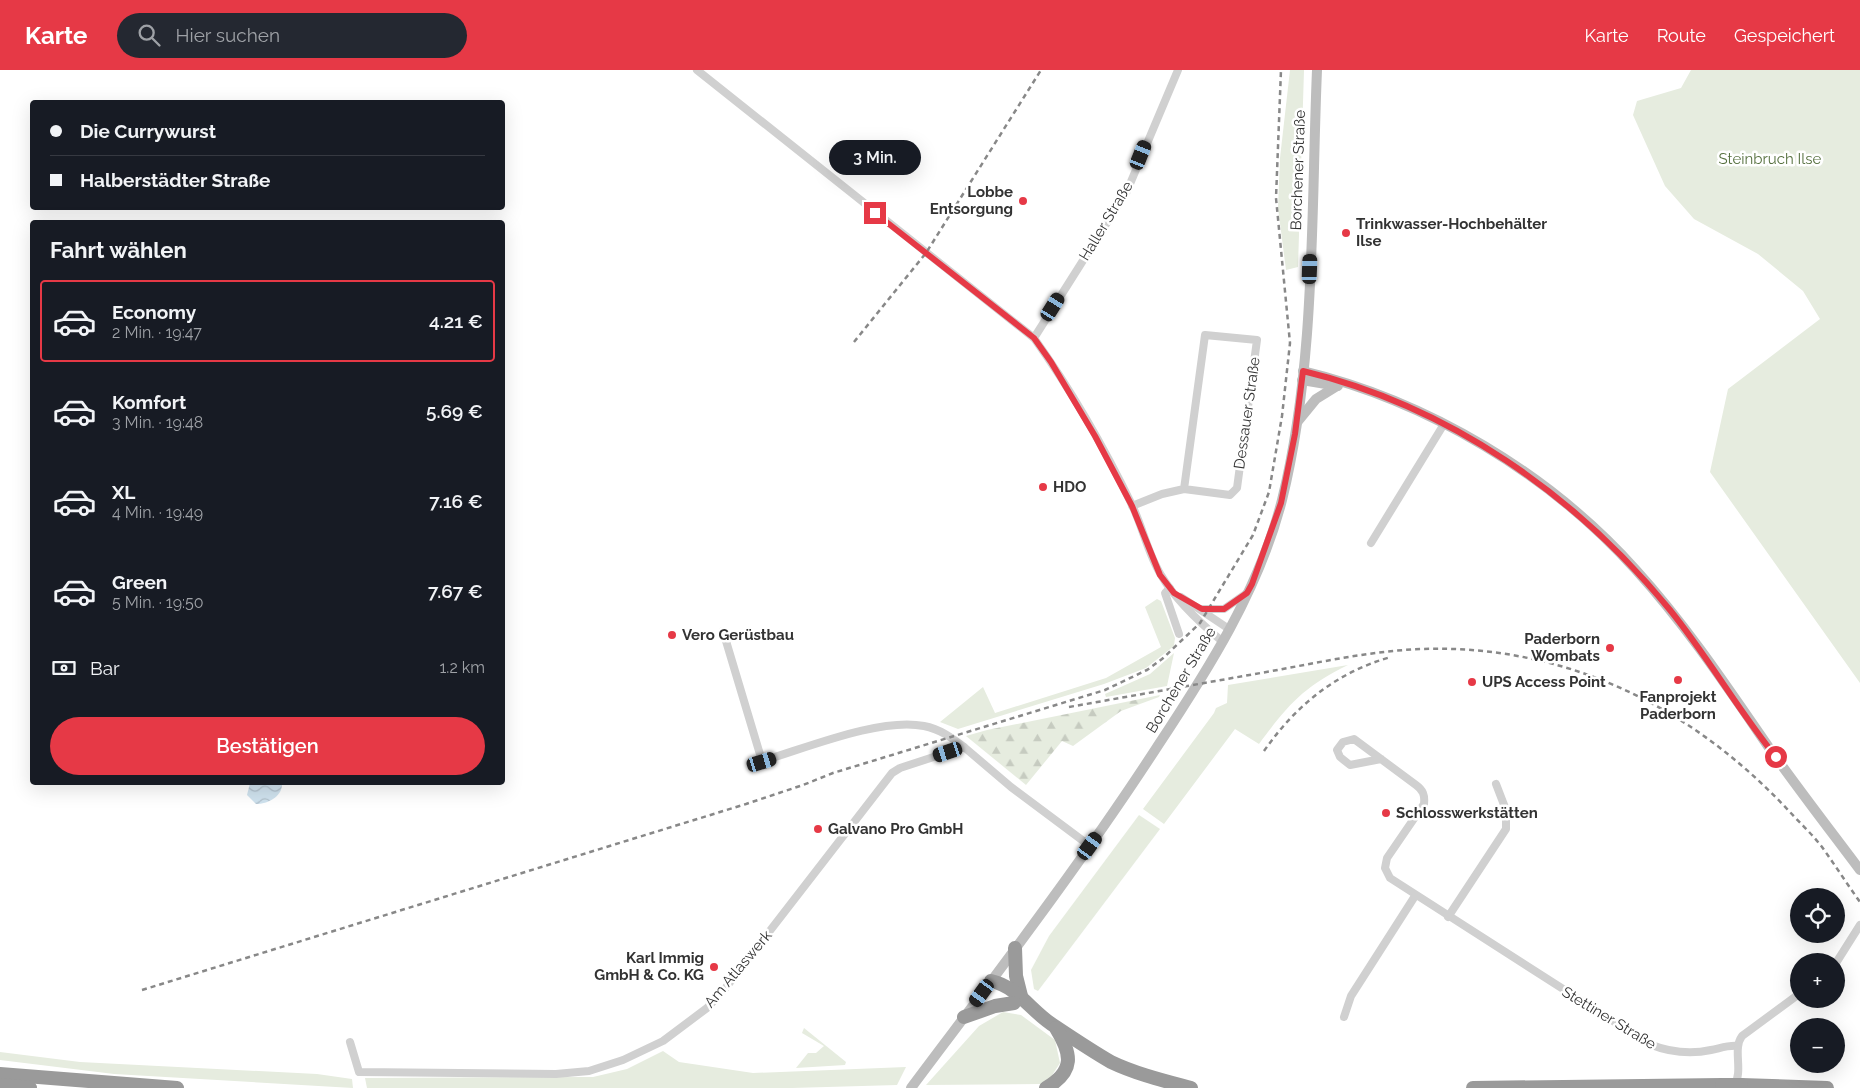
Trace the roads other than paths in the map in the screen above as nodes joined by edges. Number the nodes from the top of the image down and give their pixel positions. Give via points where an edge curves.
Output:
1 (697, 70) edge
2 (1178, 70) edge
3 (1316, 70) edge
4 (721, 76) dead end
5 (715, 84) junction
6 (1034, 338) junction
7 (1303, 376) junction
8 (1337, 386) junction
9 (1354, 386) junction
10 (1297, 422) junction
11 (1444, 424) junction
12 (1184, 489) junction
13 (1132, 506) junction
14 (1371, 543) dead end
15 (1172, 591) junction
16 (1247, 593) junction
17 (1202, 609) junction
18 (1229, 629) junction
19 (723, 631) dead end
20 (1180, 634) dead end
21 (1223, 642) junction
22 (964, 747) junction
23 (1381, 759) junction
24 (1496, 784) dead end
25 (1090, 846) junction
26 (1860, 870) edge
27 (1415, 896) junction
28 (1448, 917) junction
29 (1860, 925) edge
30 (1015, 948) junction
31 (1842, 953) edge
32 (991, 981) junction
33 (1018, 1000) junction
34 (1790, 1000) edge
35 (1344, 1017) dead end
36 (964, 1018) junction
37 (1055, 1027) junction
38 (350, 1042) dead end
39 (1738, 1046) junction
40 (0, 1074) edge
41 (0, 1085) edge
42 (1732, 1086) edge
43 (30, 1088) edge
44 (177, 1088) edge
45 (912, 1088) edge
46 (1046, 1088) edge
47 (1192, 1088) edge
48 (1473, 1088) edge
49 (1827, 1088) edge

1 - 5 street
2 - 6 street, Haller Straße via 1126,191
3 - 7 main road, Borchener Straße
4 - 5 street
5 - 6 street
6 - 13 street via 1082,412
7 - 8 main road
7 - 9 main road
7 - 10 main road, Borchener Straße
8 - 9 main road
8 - 10 main road via 1316,399
9 - 11 main road via 1393,399
10 - 16 main road, Borchener Straße via 1281,503
11 - 14 street
11 - 26 main road via 1525,473 1581,516 1636,569 1704,656
12 - 12 street, Dessauer Straße via 1205,335 1257,340 1236,488 1230,495
12 - 13 street, Dessauer Straße
13 - 15 street via 1154,562
15 - 17 street
15 - 20 street via 1166,592
15 - 21 street via 1200,623
16 - 17 street via 1224,609
16 - 18 main road, Borchener Straße
17 - 18 street
18 - 21 main road, Borchener Straße
19 - 22 street via 762,762 880,726 904,723 936,730
21 - 25 main road, Borchener Straße
22 - 25 street
22 - 38 street, Am Atlaswerk via 892,773 730,982 707,1008 664,1041 590,1071 556,1074 359,1072
23 - 23 street, Stettiner Straße via 1354,739 1343,742 1337,750 1340,758 1350,765
23 - 27 street, Stettiner Straße via 1422,789 1425,797 1424,804 1387,858 1385,868 1390,878
24 - 28 street via 1506,810 1506,828
25 - 30 main road, Borchener Straße
27 - 28 street, Stettiner Straße
27 - 35 street via 1352,996
28 - 39 street, Stettiner Straße via 1649,1044 1678,1053
29 - 31 street
30 - 32 main road, Borchener Straße
30 - 33 highway
32 - 33 highway via 996,990
32 - 36 main road, Borchener Straße
33 - 36 highway
33 - 37 highway
34 - 39 street via 1747,1031
36 - 45 main road, Borchener Straße
37 - 46 highway via 1068,1050 1067,1069 1062,1078
37 - 47 highway via 1113,1062
39 - 42 street via 1740,1068
40 - 44 highway
41 - 43 highway
42 - 48 highway
42 - 49 highway

